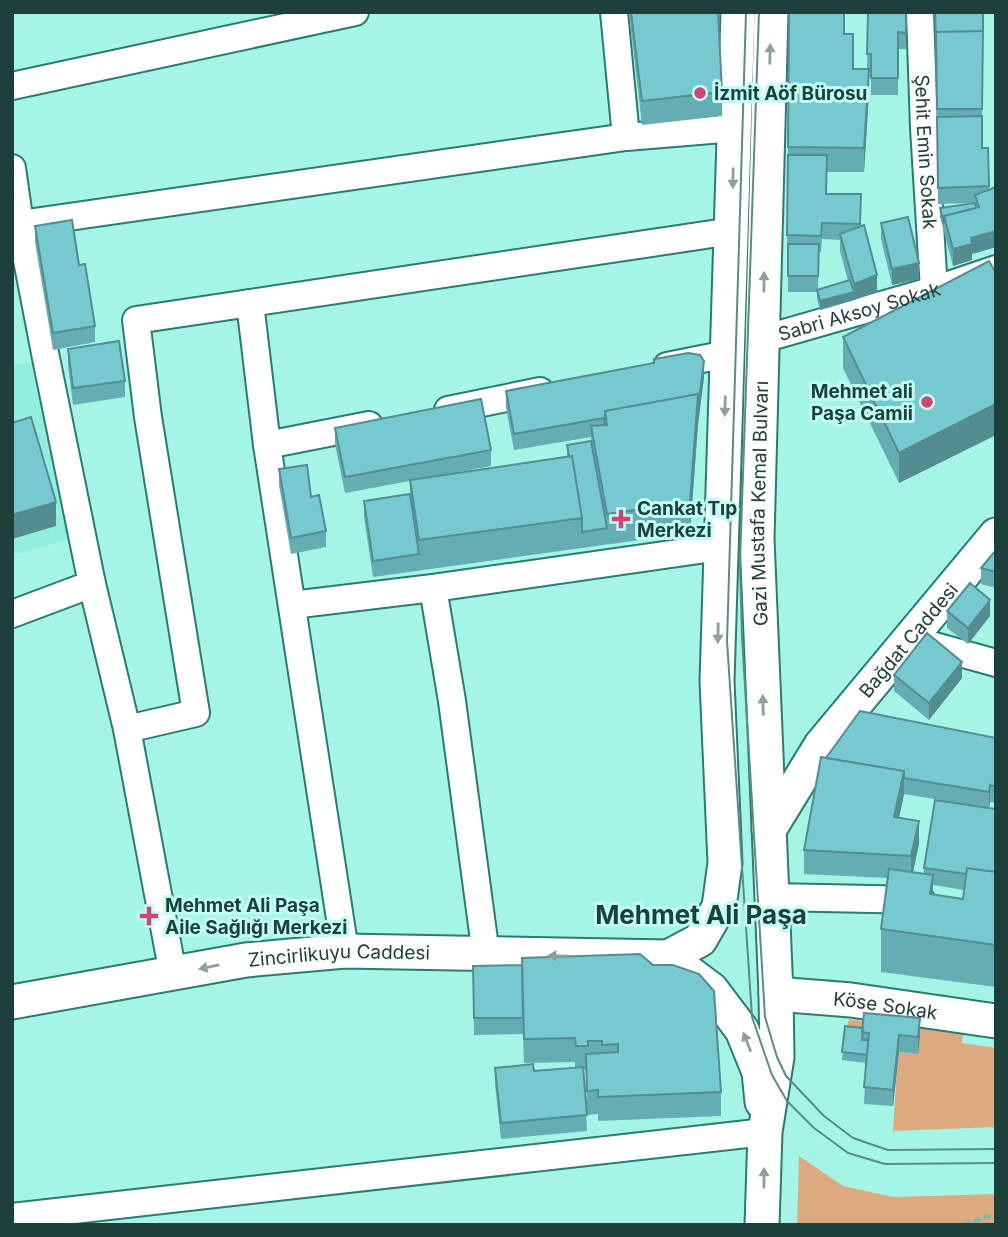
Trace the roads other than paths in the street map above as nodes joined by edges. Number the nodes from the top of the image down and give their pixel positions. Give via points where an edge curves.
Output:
1 (355, 12) edge
2 (614, 12) edge
3 (738, 12) edge
4 (771, 12) edge
5 (920, 12) edge
6 (12, 86) edge
7 (735, 128) junction
8 (626, 136) junction
9 (13, 180) edge
10 (20, 224) junction
11 (732, 231) junction
12 (996, 270) edge
13 (934, 290) junction
14 (250, 303) junction
15 (763, 339) junction
16 (139, 344) junction
17 (113, 348) edge
18 (73, 354) edge
19 (727, 354) junction
20 (46, 358) junction
21 (646, 370) edge
22 (565, 386) edge
23 (430, 413) edge
24 (389, 421) edge
25 (267, 446) junction
26 (996, 535) edge
27 (720, 547) junction
28 (92, 584) junction
29 (433, 588) junction
30 (292, 605) junction
31 (12, 614) edge
32 (908, 639) junction
33 (996, 663) edge
34 (127, 729) junction
35 (821, 746) junction
36 (765, 763) junction
37 (721, 781) junction
38 (769, 830) junction
39 (725, 863) joint
40 (772, 897) junction
41 (945, 902) edge
42 (345, 951) junction
43 (486, 955) junction
44 (668, 957) junction
45 (173, 974) junction
46 (776, 994) junction
47 (12, 1002) edge
48 (996, 1021) edge
49 (765, 1132) junction
50 (12, 1217) edge
51 (762, 1225) edge

1 - 6 street
2 - 8 street
3 - 7 main road, Gazi Mustafa Kemal Bulvarı
15 -> 4 main road, Gazi Mustafa Kemal Bulvarı
5 - 13 street, Şehit Emin Sokak
7 - 8 street
7 -> 11 main road, Gazi Mustafa Kemal Bulvarı
8 - 10 street
9 - 10 street
10 - 20 street
11 - 14 street
11 - 19 main road, Gazi Mustafa Kemal Bulvarı
12 - 13 street, Sabri Aksoy Sokak
13 - 15 street, Sabri Aksoy Sokak via 806,334
14 - 16 street via 136,320
14 - 25 street
36 -> 15 main road, Gazi Mustafa Kemal Bulvarı via 757,539
16 - 17 street
16 - 34 street via 196,713
18 - 20 street
19 - 21 street
19 -> 27 main road, Gazi Mustafa Kemal Bulvarı
20 - 28 street
22 - 23 street
24 - 25 street
25 - 30 street
26 - 32 main road, Bağdat Caddesi
27 - 29 street
27 -> 37 main road, Gazi Mustafa Kemal Bulvarı via 717,681
28 - 31 street
28 - 34 street
29 - 30 street
29 - 43 street
30 - 42 street
32 - 33 street
32 - 35 main road, Bağdat Caddesi via 860,720
34 - 45 street
35 - 36 main road
35 - 38 main road, Bağdat Caddesi
36 - 37 main road
36 - 38 main road, Gazi Mustafa Kemal Bulvarı
37 - 39 main road, Gazi Mustafa Kemal Bulvarı
38 - 40 main road, Gazi Mustafa Kemal Bulvarı
39 - 44 main road, Zincirlikuyu Caddesi via 719,907 700,940
40 - 41 street
40 - 46 main road, Gazi Mustafa Kemal Bulvarı
42 - 43 main road, Zincirlikuyu Caddesi
42 -> 45 main road, Zincirlikuyu Caddesi via 246,960
44 -> 43 main road, Zincirlikuyu Caddesi
49 -> 44 main road via 759,1072 743,1030 711,989
45 - 47 main road, Zincirlikuyu Caddesi
46 - 48 main road, Köse Sokak
46 - 49 main road via 777,1057
49 - 50 street
51 -> 49 main road

